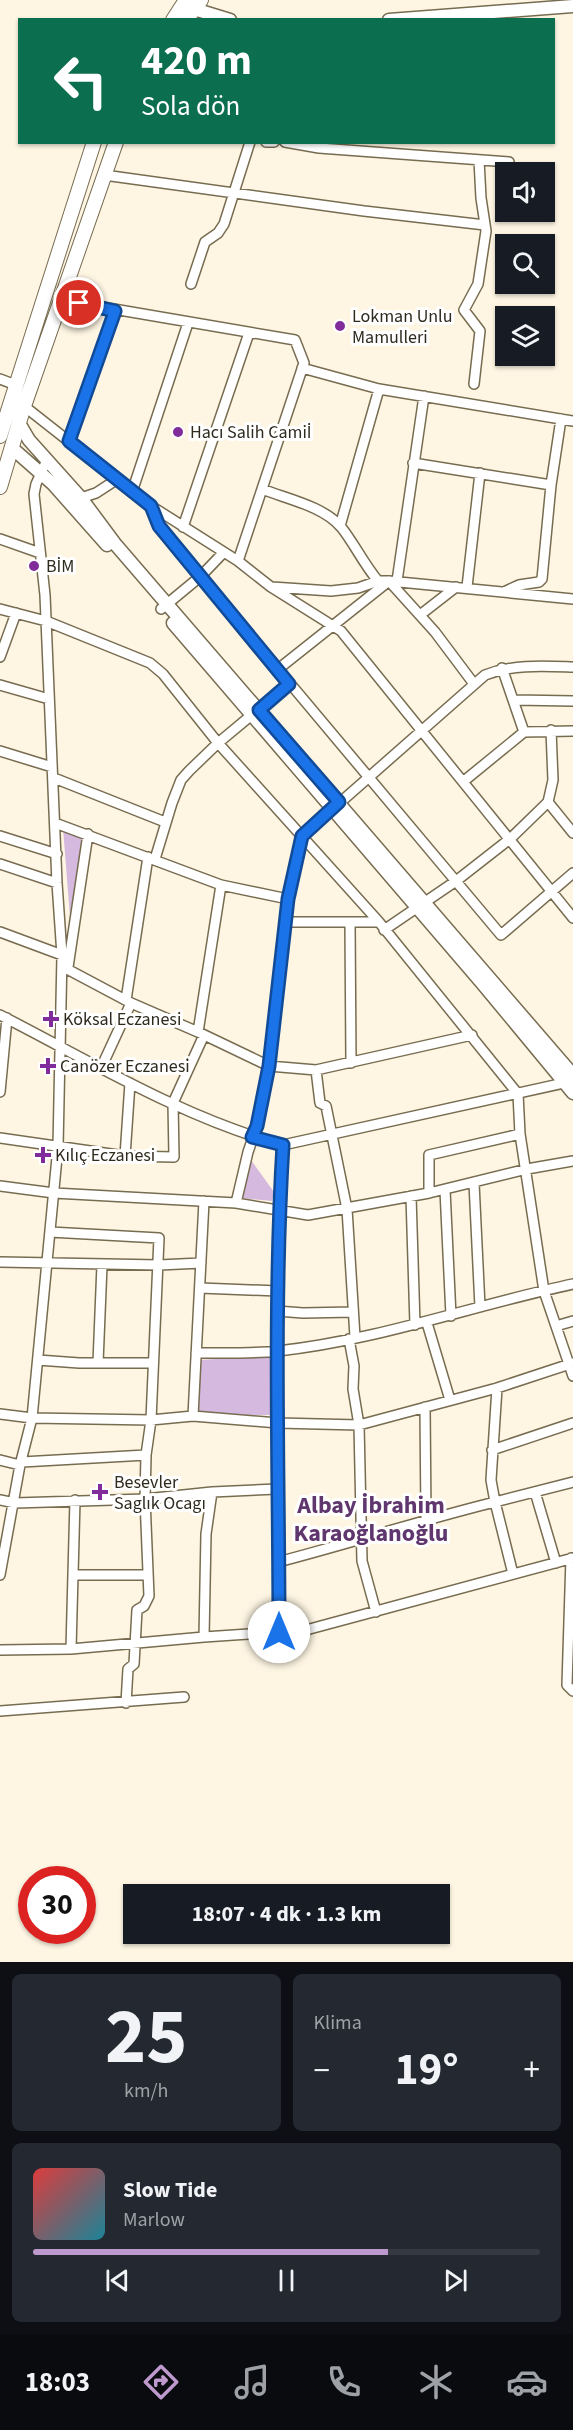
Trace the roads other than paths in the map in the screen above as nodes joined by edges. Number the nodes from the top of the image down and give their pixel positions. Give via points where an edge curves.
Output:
1 (573, 6) edge
2 (186, 11) edge
3 (220, 18) edge
4 (415, 18) edge
5 (93, 144) edge
6 (115, 144) edge
7 (249, 144) edge
8 (296, 144) edge
9 (479, 160) junction
10 (508, 162) dead end
11 (104, 174) junction
12 (233, 193) junction
13 (485, 225) junction
14 (191, 284) dead end
15 (61, 300) junction
16 (115, 311) junction
17 (188, 323) junction
18 (249, 333) junction
19 (302, 368) junction
20 (0, 379) edge
21 (474, 384) dead end
22 (16, 386) junction
23 (379, 388) junction
24 (424, 396) junction
25 (24, 406) junction
26 (561, 419) junction
27 (573, 420) edge
28 (20, 423) junction
29 (0, 436) edge
30 (69, 441) junction
31 (12, 448) junction
32 (47, 460) junction
33 (413, 463) junction
34 (41, 473) junction
35 (480, 473) junction
36 (116, 480) junction
37 (551, 485) junction
38 (0, 487) edge
39 (262, 489) junction
40 (132, 492) junction
41 (81, 498) junction
42 (151, 506) junction
43 (340, 526) junction
44 (183, 527) junction
45 (0, 539) edge
46 (40, 553) junction
47 (223, 553) junction
48 (238, 561) junction
49 (201, 576) junction
50 (378, 580) junction
51 (393, 581) junction
52 (271, 587) junction
53 (456, 587) junction
54 (467, 587) junction
55 (506, 591) junction
56 (573, 599) edge
57 (164, 606) junction
58 (0, 609) edge
59 (16, 613) junction
60 (420, 615) junction
61 (46, 621) junction
62 (335, 626) junction
63 (0, 657) edge
64 (573, 667) edge
65 (502, 668) junction
66 (277, 670) junction
67 (289, 684) junction
68 (474, 684) junction
69 (0, 685) edge
70 (49, 699) junction
71 (515, 700) junction
72 (573, 701) edge
73 (255, 713) junction
74 (423, 730) junction
75 (551, 730) junction
76 (573, 731) edge
77 (524, 732) junction
78 (218, 743) junction
79 (0, 751) edge
80 (52, 767) junction
81 (369, 776) junction
82 (54, 778) junction
83 (464, 781) junction
84 (548, 802) junction
85 (336, 806) junction
86 (165, 822) junction
87 (56, 823) junction
88 (573, 833) edge
89 (88, 834) junction
90 (0, 836) edge
91 (302, 836) junction
92 (511, 838) junction
93 (57, 854) junction
94 (151, 858) junction
95 (0, 864) edge
96 (573, 873) edge
97 (456, 882) junction
98 (57, 883) junction
99 (221, 885) junction
100 (552, 891) junction
101 (288, 899) junction
102 (420, 906) junction
103 (573, 918) edge
104 (285, 922) junction
105 (350, 922) junction
106 (381, 926) junction
107 (0, 932) edge
108 (62, 955) junction
109 (67, 969) junction
110 (128, 1001) junction
111 (3, 1016) edge
112 (201, 1033) junction
113 (472, 1035) junction
114 (61, 1048) junction
115 (351, 1063) junction
116 (269, 1066) junction
117 (101, 1068) junction
118 (316, 1070) junction
119 (570, 1080) edge
120 (130, 1083) junction
121 (0, 1092) edge
122 (573, 1093) edge
123 (518, 1094) junction
124 (173, 1103) junction
125 (331, 1134) junction
126 (520, 1134) junction
127 (252, 1137) junction
128 (0, 1138) edge
129 (283, 1145) junction
130 (58, 1147) junction
131 (125, 1156) junction
132 (573, 1161) edge
133 (527, 1169) junction
134 (474, 1183) junction
135 (0, 1186) edge
136 (445, 1190) junction
137 (54, 1194) junction
138 (429, 1194) junction
139 (411, 1196) junction
140 (204, 1202) junction
141 (236, 1203) junction
142 (347, 1209) junction
143 (279, 1211) junction
144 (50, 1232) junction
145 (0, 1262) edge
146 (47, 1262) junction
147 (201, 1263) junction
148 (102, 1265) junction
149 (159, 1265) junction
150 (573, 1284) edge
151 (200, 1288) junction
152 (278, 1291) junction
153 (544, 1291) junction
154 (480, 1307) junction
155 (277, 1311) junction
156 (353, 1312) junction
157 (451, 1316) junction
158 (573, 1321) edge
159 (427, 1323) junction
160 (415, 1325) junction
161 (556, 1326) junction
162 (352, 1338) junction
163 (278, 1351) junction
164 (196, 1353) junction
165 (38, 1360) junction
166 (98, 1363) junction
167 (153, 1363) junction
168 (571, 1364) edge
169 (573, 1376) edge
170 (497, 1388) junction
171 (450, 1400) junction
172 (425, 1407) junction
173 (0, 1414) edge
174 (193, 1416) junction
175 (32, 1418) junction
176 (151, 1420) junction
177 (278, 1423) junction
178 (573, 1423) edge
179 (359, 1425) junction
180 (492, 1450) junction
181 (146, 1455) junction
182 (0, 1460) edge
183 (21, 1463) junction
184 (573, 1482) edge
185 (277, 1489) junction
186 (212, 1492) junction
187 (535, 1492) junction
188 (145, 1499) junction
189 (0, 1500) edge
190 (75, 1500) junction
191 (495, 1502) junction
192 (15, 1503) junction
193 (426, 1519) junction
194 (362, 1540) junction
195 (3, 1541) edge
196 (572, 1558) edge
197 (278, 1562) junction
198 (556, 1563) junction
199 (513, 1574) junction
200 (0, 1575) edge
201 (74, 1575) junction
202 (148, 1575) junction
203 (572, 1594) edge
204 (376, 1612) junction
205 (279, 1632) junction
206 (204, 1637) junction
207 (136, 1644) junction
208 (71, 1649) junction
209 (0, 1650) edge
210 (573, 1691) edge
211 (184, 1697) dead end
212 (126, 1703) junction
213 (0, 1711) edge

1 - 4 street
2 - 3 street
5 - 22 main road
6 - 11 main road
7 - 12 street
8 - 9 street
9 - 10 street
9 - 13 street
11 - 12 street
11 - 15 main road
12 - 13 street
12 - 14 street via 224,224 203,246
13 - 21 street via 478,284 464,310 480,331
15 - 16 street
15 - 25 main road
16 - 17 street
16 - 30 street
17 - 18 street
17 - 40 street
18 - 19 street via 294,340 304,363
18 - 44 street
19 - 23 street
19 - 39 street
20 - 22 street
22 - 29 main road
23 - 24 street
23 - 43 street
24 - 26 street
24 - 33 street
25 - 28 main road
25 - 30 street
26 - 27 street
26 - 37 street
28 - 31 main road
28 - 32 street
30 - 36 street
31 - 34 street
31 - 38 main road
32 - 34 street
32 - 41 street
33 - 35 street
33 - 51 street
34 - 46 street via 34,494
34 - 57 street
35 - 37 street
35 - 54 street
36 - 40 street
36 - 41 street
37 - 55 street via 542,579
39 - 43 street via 322,512
39 - 48 street
40 - 42 street
41 - 57 street
42 - 44 street
42 - 49 street via 159,526
43 - 50 street
44 - 47 street
45 - 46 street
46 - 61 street
47 - 48 street
47 - 49 street
48 - 52 street
49 - 57 street
49 - 66 street
50 - 51 street
50 - 52 street via 357,588 331,591
51 - 53 street
51 - 60 street
51 - 62 street
52 - 62 street
53 - 54 street
53 - 60 street
54 - 55 street
55 - 56 street
57 - 73 street
58 - 59 street
59 - 61 street
59 - 63 street
60 - 68 street
61 - 70 street
61 - 78 street via 150,663
62 - 66 street
62 - 74 street
64 - 65 street
65 - 68 street
65 - 71 street
66 - 67 street
67 - 73 street
67 - 81 street
68 - 74 street
69 - 70 street
70 - 80 street
71 - 72 street
71 - 77 street
73 - 78 street
73 - 85 street
74 - 81 street
74 - 83 street
75 - 76 street
75 - 77 street
75 - 84 street via 553,780
77 - 83 street
78 - 86 street via 181,780
78 - 91 street
79 - 80 street
80 - 82 street
81 - 85 street
81 - 97 street
82 - 86 street
82 - 87 street
83 - 92 street
84 - 88 street
84 - 92 street
85 - 91 street
85 - 102 street
86 - 94 street
87 - 89 street
87 - 93 street
89 - 94 street
89 - 109 street
90 - 93 street
91 - 101 street
91 - 106 street
92 - 97 street
92 - 100 street
93 - 98 street
94 - 99 street
94 - 110 street
95 - 98 street
96 - 100 street
97 - 100 street via 501,935
97 - 102 street
98 - 108 street
99 - 101 street
99 - 112 street
100 - 103 street
101 - 104 street
102 - 106 street
102 - 119 street
104 - 105 street
104 - 116 street
105 - 106 street
105 - 115 street
106 - 113 street
107 - 108 street
108 - 109 street
108 - 114 street
109 - 110 street
110 - 112 street
110 - 117 street
111 - 114 street
111 - 121 street
112 - 116 street
112 - 124 street
113 - 115 street
113 - 123 street
114 - 117 street
114 - 130 street
115 - 118 street
116 - 118 street
116 - 127 street
117 - 120 street
118 - 125 street via 320,1103 326,1106
119 - 122 street
119 - 123 street
120 - 124 street
120 - 131 street
123 - 125 street
123 - 126 street
124 - 127 street
124 - 131 street via 174,1157
125 - 129 street
125 - 142 street
126 - 133 street
126 - 138 street via 429,1155
127 - 129 street
127 - 141 street
128 - 130 street
129 - 143 street
130 - 131 street
130 - 137 street
132 - 133 street
133 - 134 street
133 - 153 street
134 - 136 street
134 - 154 street
135 - 137 street
136 - 138 street
136 - 157 street
137 - 140 street
137 - 144 street
138 - 139 street
139 - 142 street
139 - 160 street
140 - 141 street
140 - 147 street
141 - 143 street
142 - 143 street via 308,1215
142 - 156 street
143 - 152 street
144 - 146 street
144 - 149 street via 159,1238
145 - 146 street
146 - 148 street
146 - 165 street
147 - 149 street
147 - 151 street
148 - 149 street
148 - 166 street
149 - 167 street
150 - 153 street
151 - 152 street
151 - 164 street
152 - 155 street
153 - 154 street
153 - 161 street
154 - 157 street
155 - 156 street
155 - 163 street
156 - 162 street
157 - 159 street
158 - 161 street
159 - 160 street
159 - 171 street
160 - 162 street
161 - 168 street
162 - 163 street
162 - 179 street via 353,1389
163 - 164 street
163 - 177 street
164 - 174 street
165 - 166 street
165 - 175 street
166 - 167 street
167 - 176 street
168 - 169 street
168 - 170 street
170 - 171 street
170 - 180 street
171 - 172 street
172 - 179 street
172 - 193 street
173 - 175 street
174 - 176 street
174 - 177 street
175 - 176 street
175 - 183 street
176 - 181 street
177 - 179 street
177 - 185 street
178 - 180 street
179 - 194 street
180 - 191 street
181 - 183 street
181 - 188 street
182 - 183 street
183 - 192 street
184 - 187 street
185 - 186 street
185 - 197 street
186 - 188 street
186 - 206 street via 206,1534
187 - 191 street
187 - 198 street
188 - 190 street
188 - 202 street
189 - 192 street
190 - 192 street
190 - 201 street
191 - 193 street
191 - 199 street
192 - 195 street
193 - 194 street
194 - 197 street
194 - 204 street via 362,1561
195 - 200 street
196 - 198 street
196 - 203 street
197 - 205 street
198 - 199 street
199 - 204 street
201 - 202 street
201 - 208 street
202 - 207 street via 148,1596 144,1606 137,1610
203 - 210 street via 567,1685
204 - 205 street via 306,1630
205 - 206 street
206 - 207 street
207 - 208 street
207 - 212 street via 134,1664 128,1669
208 - 209 street
211 - 212 street
212 - 213 street

